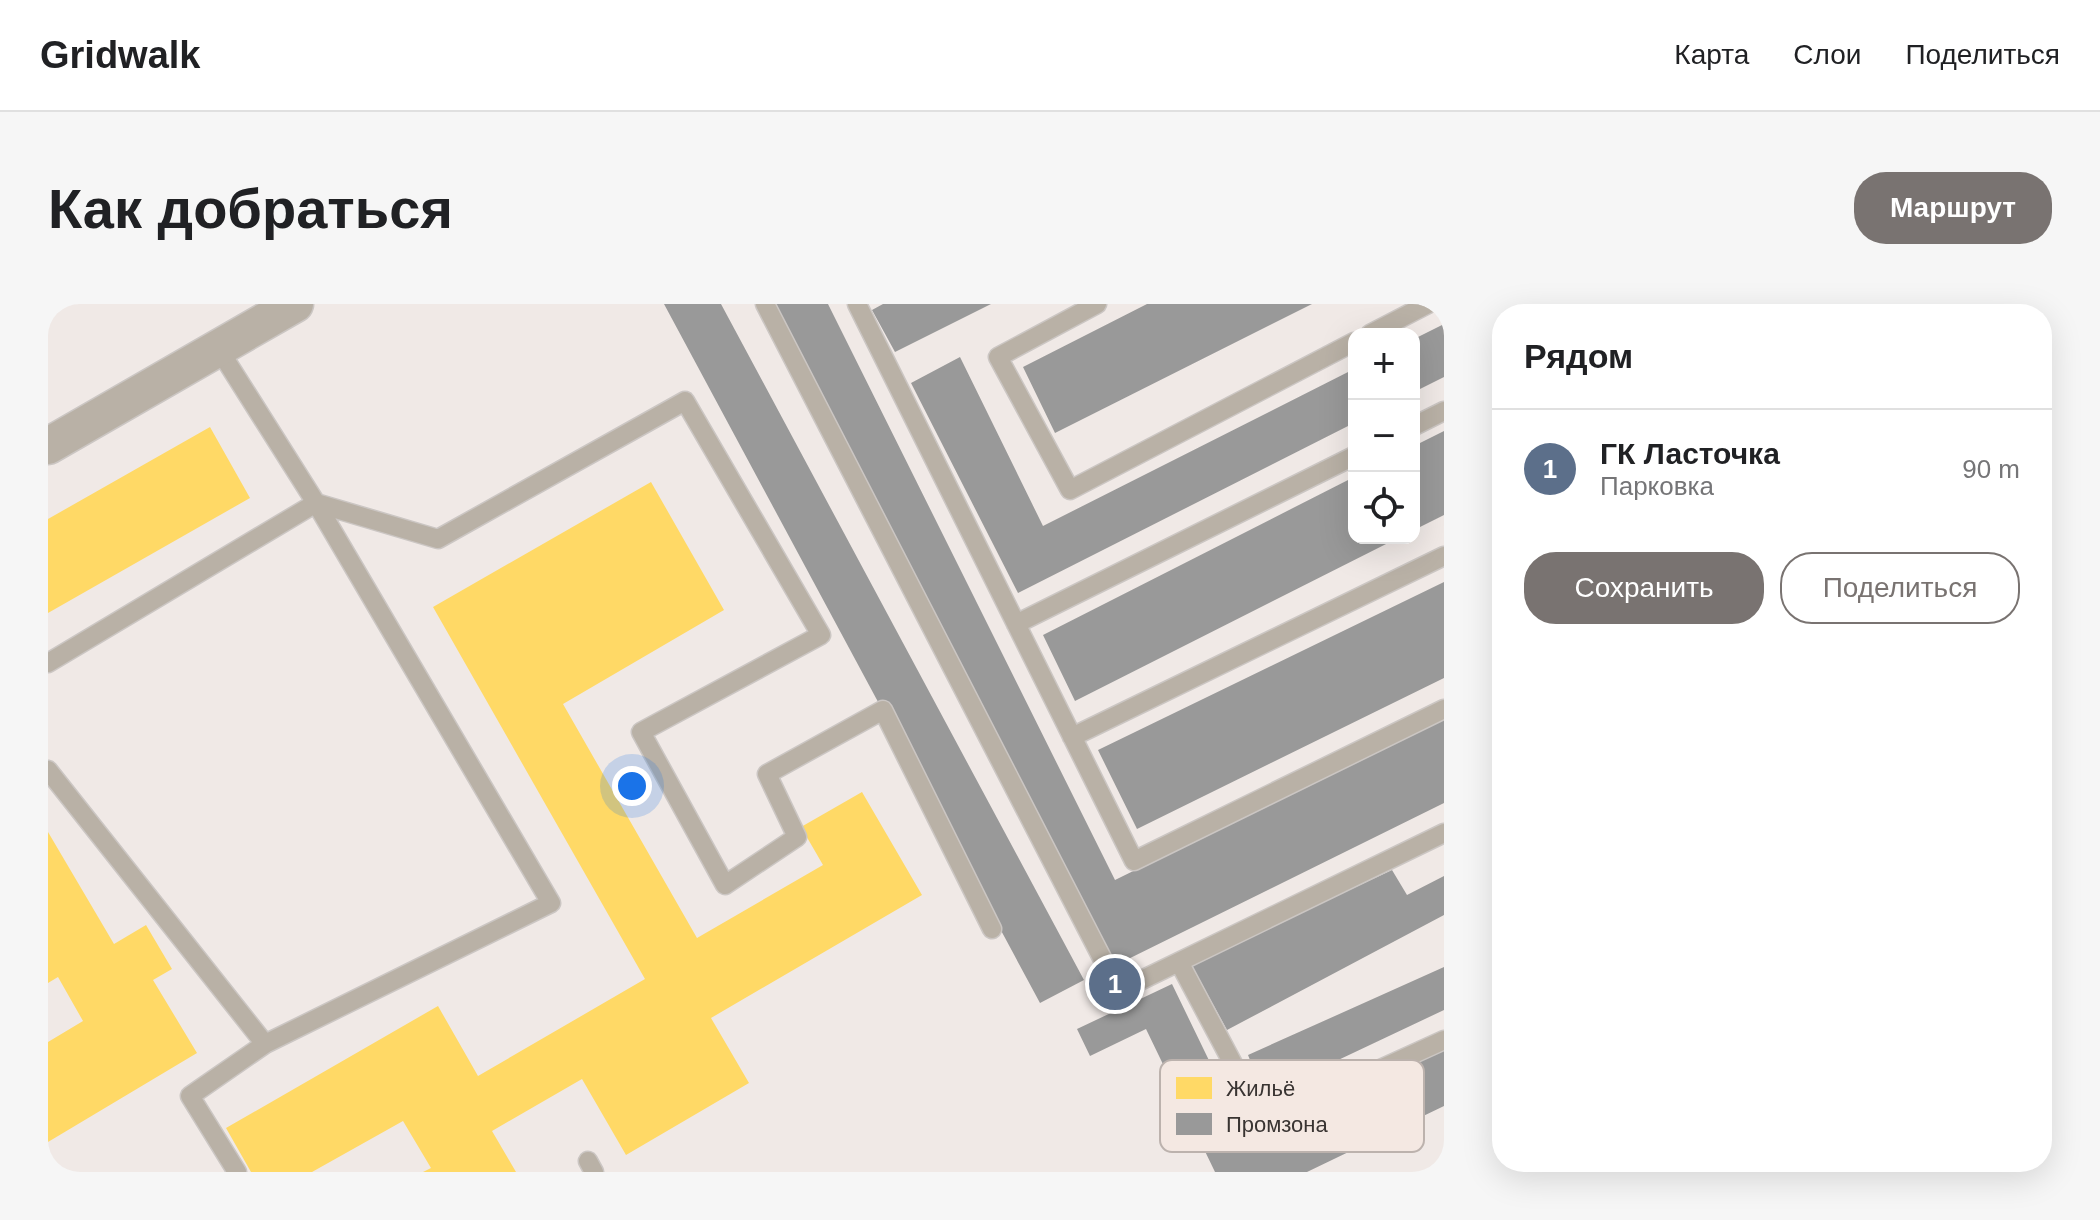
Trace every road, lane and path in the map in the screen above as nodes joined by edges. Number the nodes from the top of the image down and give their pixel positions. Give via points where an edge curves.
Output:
1 (295, 304) edge
2 (765, 304) edge
3 (857, 304) edge
4 (1097, 304) edge
5 (1428, 304) edge
6 (1382, 328) edge
7 (1348, 345) edge
8 (218, 348) junction
9 (1444, 411) edge
10 (1420, 423) edge
11 (48, 446) edge
12 (1348, 459) edge
13 (316, 503) junction
14 (1444, 556) edge
15 (1016, 624) junction
16 (48, 663) edge
17 (1444, 709) edge
18 (1072, 737) junction
19 (48, 770) edge
20 (1444, 833) edge
21 (992, 929) dead end
22 (1179, 962) junction
23 (1444, 1040) edge
24 (265, 1044) junction
25 (1231, 1060) edge
26 (1400, 1060) edge
27 (237, 1172) edge

1 - 8 street
2 - 22 lane via 1119,991
3 - 15 lane
4 - 7 lane via 998,357 1070,490
5 - 6 lane
8 - 11 street
8 - 13 lane
9 - 10 lane
12 - 15 lane
13 - 16 lane
13 - 21 lane via 438,539 685,401 821,635 641,732 725,885 797,837 767,774 883,710
13 - 24 lane via 551,903
14 - 18 lane
15 - 18 lane
17 - 18 lane via 1134,861
19 - 24 lane
20 - 22 lane
22 - 25 lane
23 - 26 lane
24 - 27 lane via 190,1096

